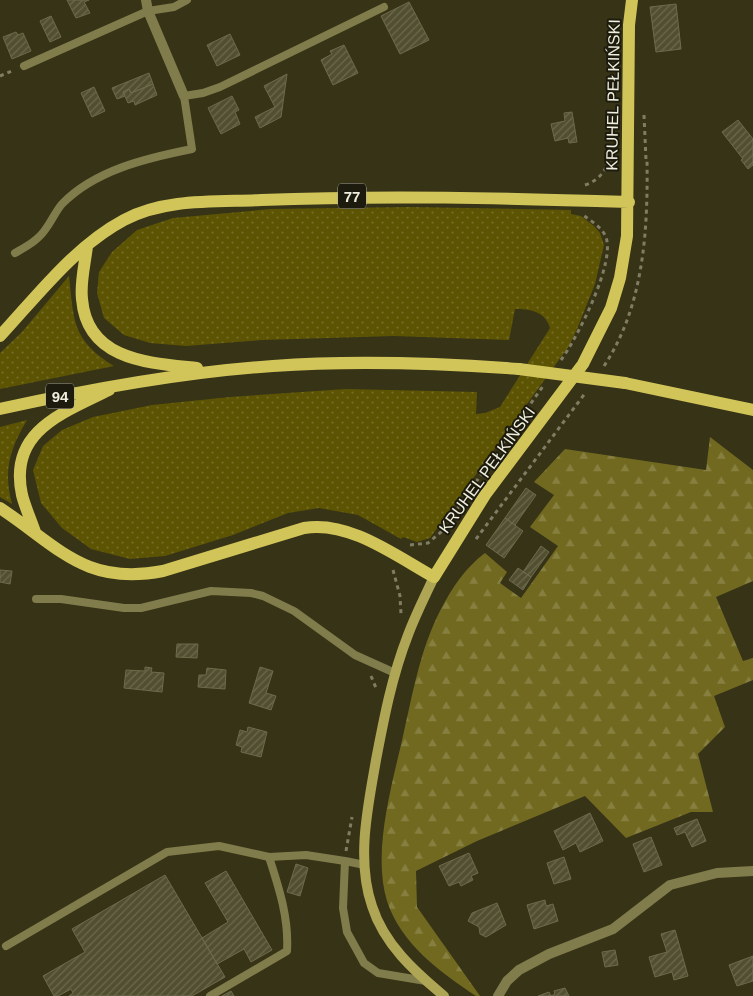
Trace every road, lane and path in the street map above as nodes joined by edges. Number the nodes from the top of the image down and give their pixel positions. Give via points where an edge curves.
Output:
1 (187, 0) edge
2 (632, 0) edge
3 (147, 5) edge
4 (384, 7) dead end
5 (24, 66) dead end
6 (184, 96) junction
7 (628, 160) junction
8 (647, 160) dead end
9 (582, 186) dead end
10 (629, 202) junction
11 (576, 212) dead end
12 (87, 246) junction
13 (14, 253) dead end
14 (0, 336) edge
15 (558, 364) dead end
16 (602, 369) dead end
17 (217, 371) junction
18 (548, 379) dead end
19 (120, 384) junction
20 (590, 386) dead end
21 (0, 409) edge
22 (753, 410) edge
23 (0, 508) edge
24 (36, 532) junction
25 (475, 541) dead end
26 (406, 546) dead end
27 (394, 570) dead end
28 (434, 577) junction
29 (36, 599) dead end
30 (399, 619) dead end
31 (395, 672) junction
32 (269, 857) junction
33 (345, 861) junction
34 (364, 865) junction
35 (753, 871) edge
36 (6, 946) dead end
37 (426, 981) junction
38 (210, 996) edge
39 (444, 996) edge
40 (498, 996) edge

1 - 3 lane via 174,7
2 - 7 main road, KRUHEL PEŁKIŃSKI
3 - 5 lane
3 - 6 street
4 - 6 lane via 220,87
6 - 13 lane via 192,148 146,158 76,192 60,206 46,230 32,244
7 - 9 path via 610,158 597,179
7 - 10 main road, KRUHEL PEŁKIŃSKI
8 - 16 path via 646,226 639,278 613,353
10 - 12 main road, 77 via 362,196 174,205 125,219
10 - 28 main road, KRUHEL PEŁKIŃSKI via 620,278 597,339 568,386 475,510
11 - 15 path via 597,225 607,243 598,286 587,316
12 - 14 main road
12 - 17 main road via 82,300 88,324 98,339 130,358
17 - 19 main road, 94
17 - 22 main road, bridge via 389,363 519,369 625,383
18 - 26 path via 433,540
19 - 21 main road, 94
19 - 24 main road via 50,420 32,438 20,473 22,495
20 - 25 path
23 - 24 main road
24 - 28 main road via 72,560 94,569 131,575 163,571 304,528 322,526 349,531
27 - 30 path via 402,612
28 - 31 street, KRUHEL PEŁKIŃSKI
29 - 31 lane via 141,608 211,591 251,593 294,611 355,655
31 - 34 street, KRUHEL PEŁKIŃSKI via 368,807
32 - 33 lane via 306,855
32 - 36 lane via 219,846 167,852
32 - 38 lane via 284,904 287,951
33 - 34 lane
33 - 37 lane via 344,916 347,932 364,963 378,973
34 - 37 street, KRUHEL PEŁKIŃSKI via 371,905 380,924 408,964
35 - 40 street via 717,873 670,885 613,929 549,954 519,970
37 - 39 street, KRUHEL PEŁKIŃSKI

